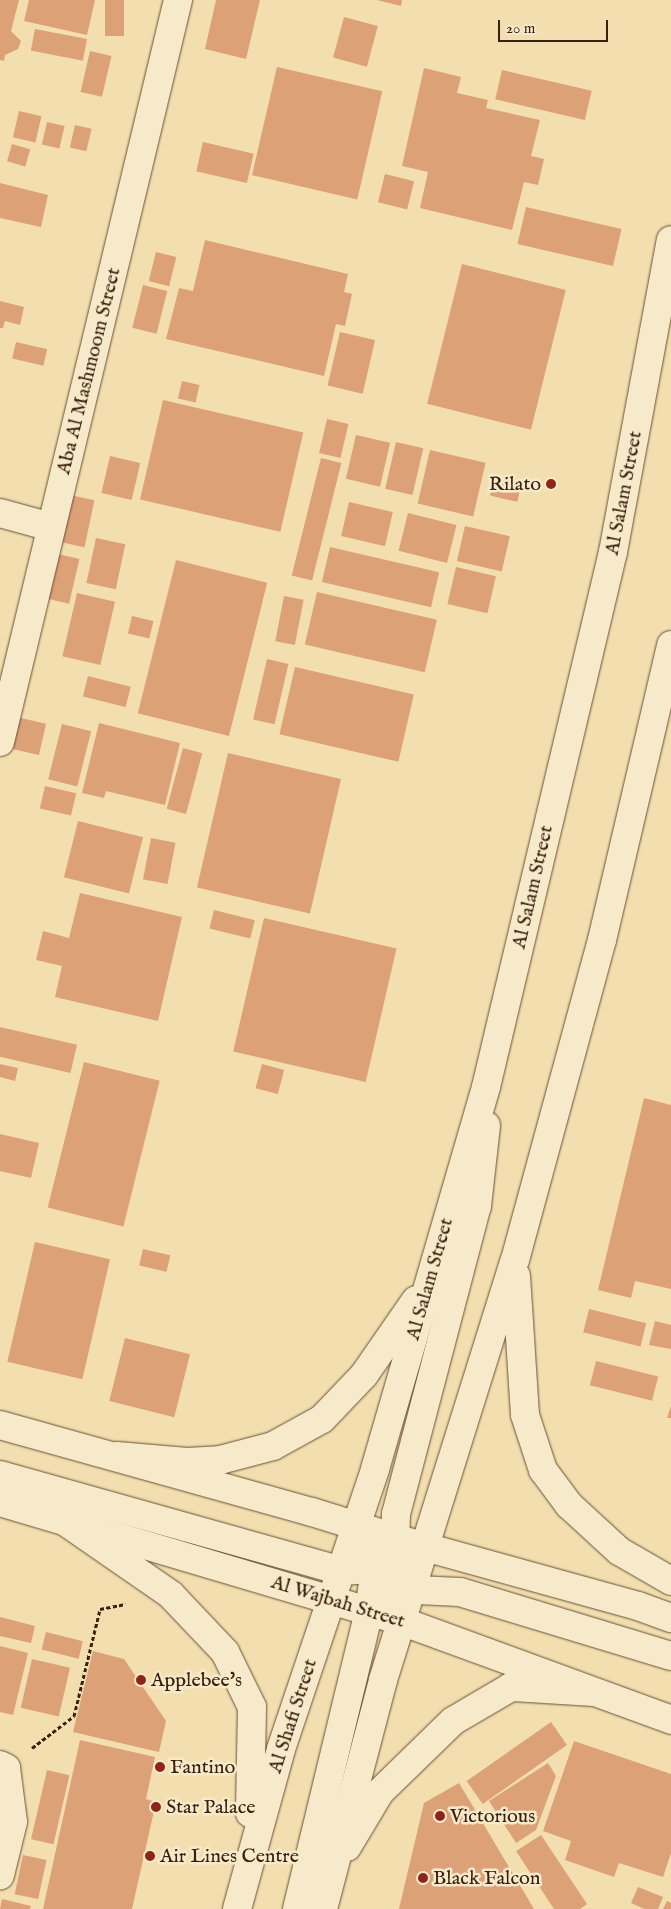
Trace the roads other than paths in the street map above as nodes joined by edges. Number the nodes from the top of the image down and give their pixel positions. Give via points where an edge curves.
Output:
1 (178, 0) edge
2 (671, 240) edge
3 (0, 514) edge
4 (51, 528) junction
5 (671, 646) edge
6 (0, 742) edge
7 (486, 1087) junction
8 (515, 1260) junction
9 (430, 1280) junction
10 (0, 1425) edge
11 (117, 1456) junction
12 (0, 1475) edge
13 (0, 1502) edge
14 (60, 1518) junction
15 (357, 1525) junction
16 (425, 1547) junction
17 (342, 1571) junction
18 (387, 1578) junction
19 (671, 1581) edge
20 (332, 1600) junction
21 (671, 1618) edge
22 (401, 1621) junction
23 (671, 1656) edge
24 (592, 1692) junction
25 (671, 1720) edge
26 (3, 1767) edge
27 (247, 1865) junction
28 (0, 1875) edge
29 (330, 1876) junction
30 (237, 1909) edge
31 (297, 1909) edge
32 (323, 1909) edge

1 - 4 main road, Aba Al Mashmoom Street
2 - 7 main road, Al Salam Street via 613,552
3 - 4 main road
4 - 6 main road, Aba Al Mashmoom Street
5 - 8 main road via 602,940
7 - 9 main road, Al Salam Street
7 - 18 main road via 486,1127 477,1206 403,1478
8 - 16 main road
8 - 19 main road via 525,1415 543,1470 569,1505 619,1551
9 - 11 main road via 364,1375 322,1419 273,1446 220,1460 187,1462
9 - 15 main road, Al Salam Street
10 - 11 main road
11 - 15 main road
12 - 17 main road
13 - 14 main road, Al Wajbah Street
14 - 20 main road, Al Wajbah Street
14 - 27 main road via 171,1594 225,1652 252,1707 253,1770
15 - 17 main road, Al Shafi Street
15 - 18 main road
15 - 18 main road
16 - 18 main road
16 - 21 main road
17 - 18 main road
17 - 20 main road, Al Shafi Street
18 - 20 main road, Al Wajbah Street
18 - 22 main road
18 - 23 main road via 460,1592
18 - 31 main road
20 - 27 main road, Al Shafi Street via 281,1749
22 - 24 main road, Al Wajbah Street
22 - 29 main road
24 - 25 main road, Al Wajbah Street
24 - 29 main road via 511,1687 453,1721 380,1792
26 - 28 main road via 12,1822
27 - 30 main road, Al Shafi Street
29 - 32 main road

